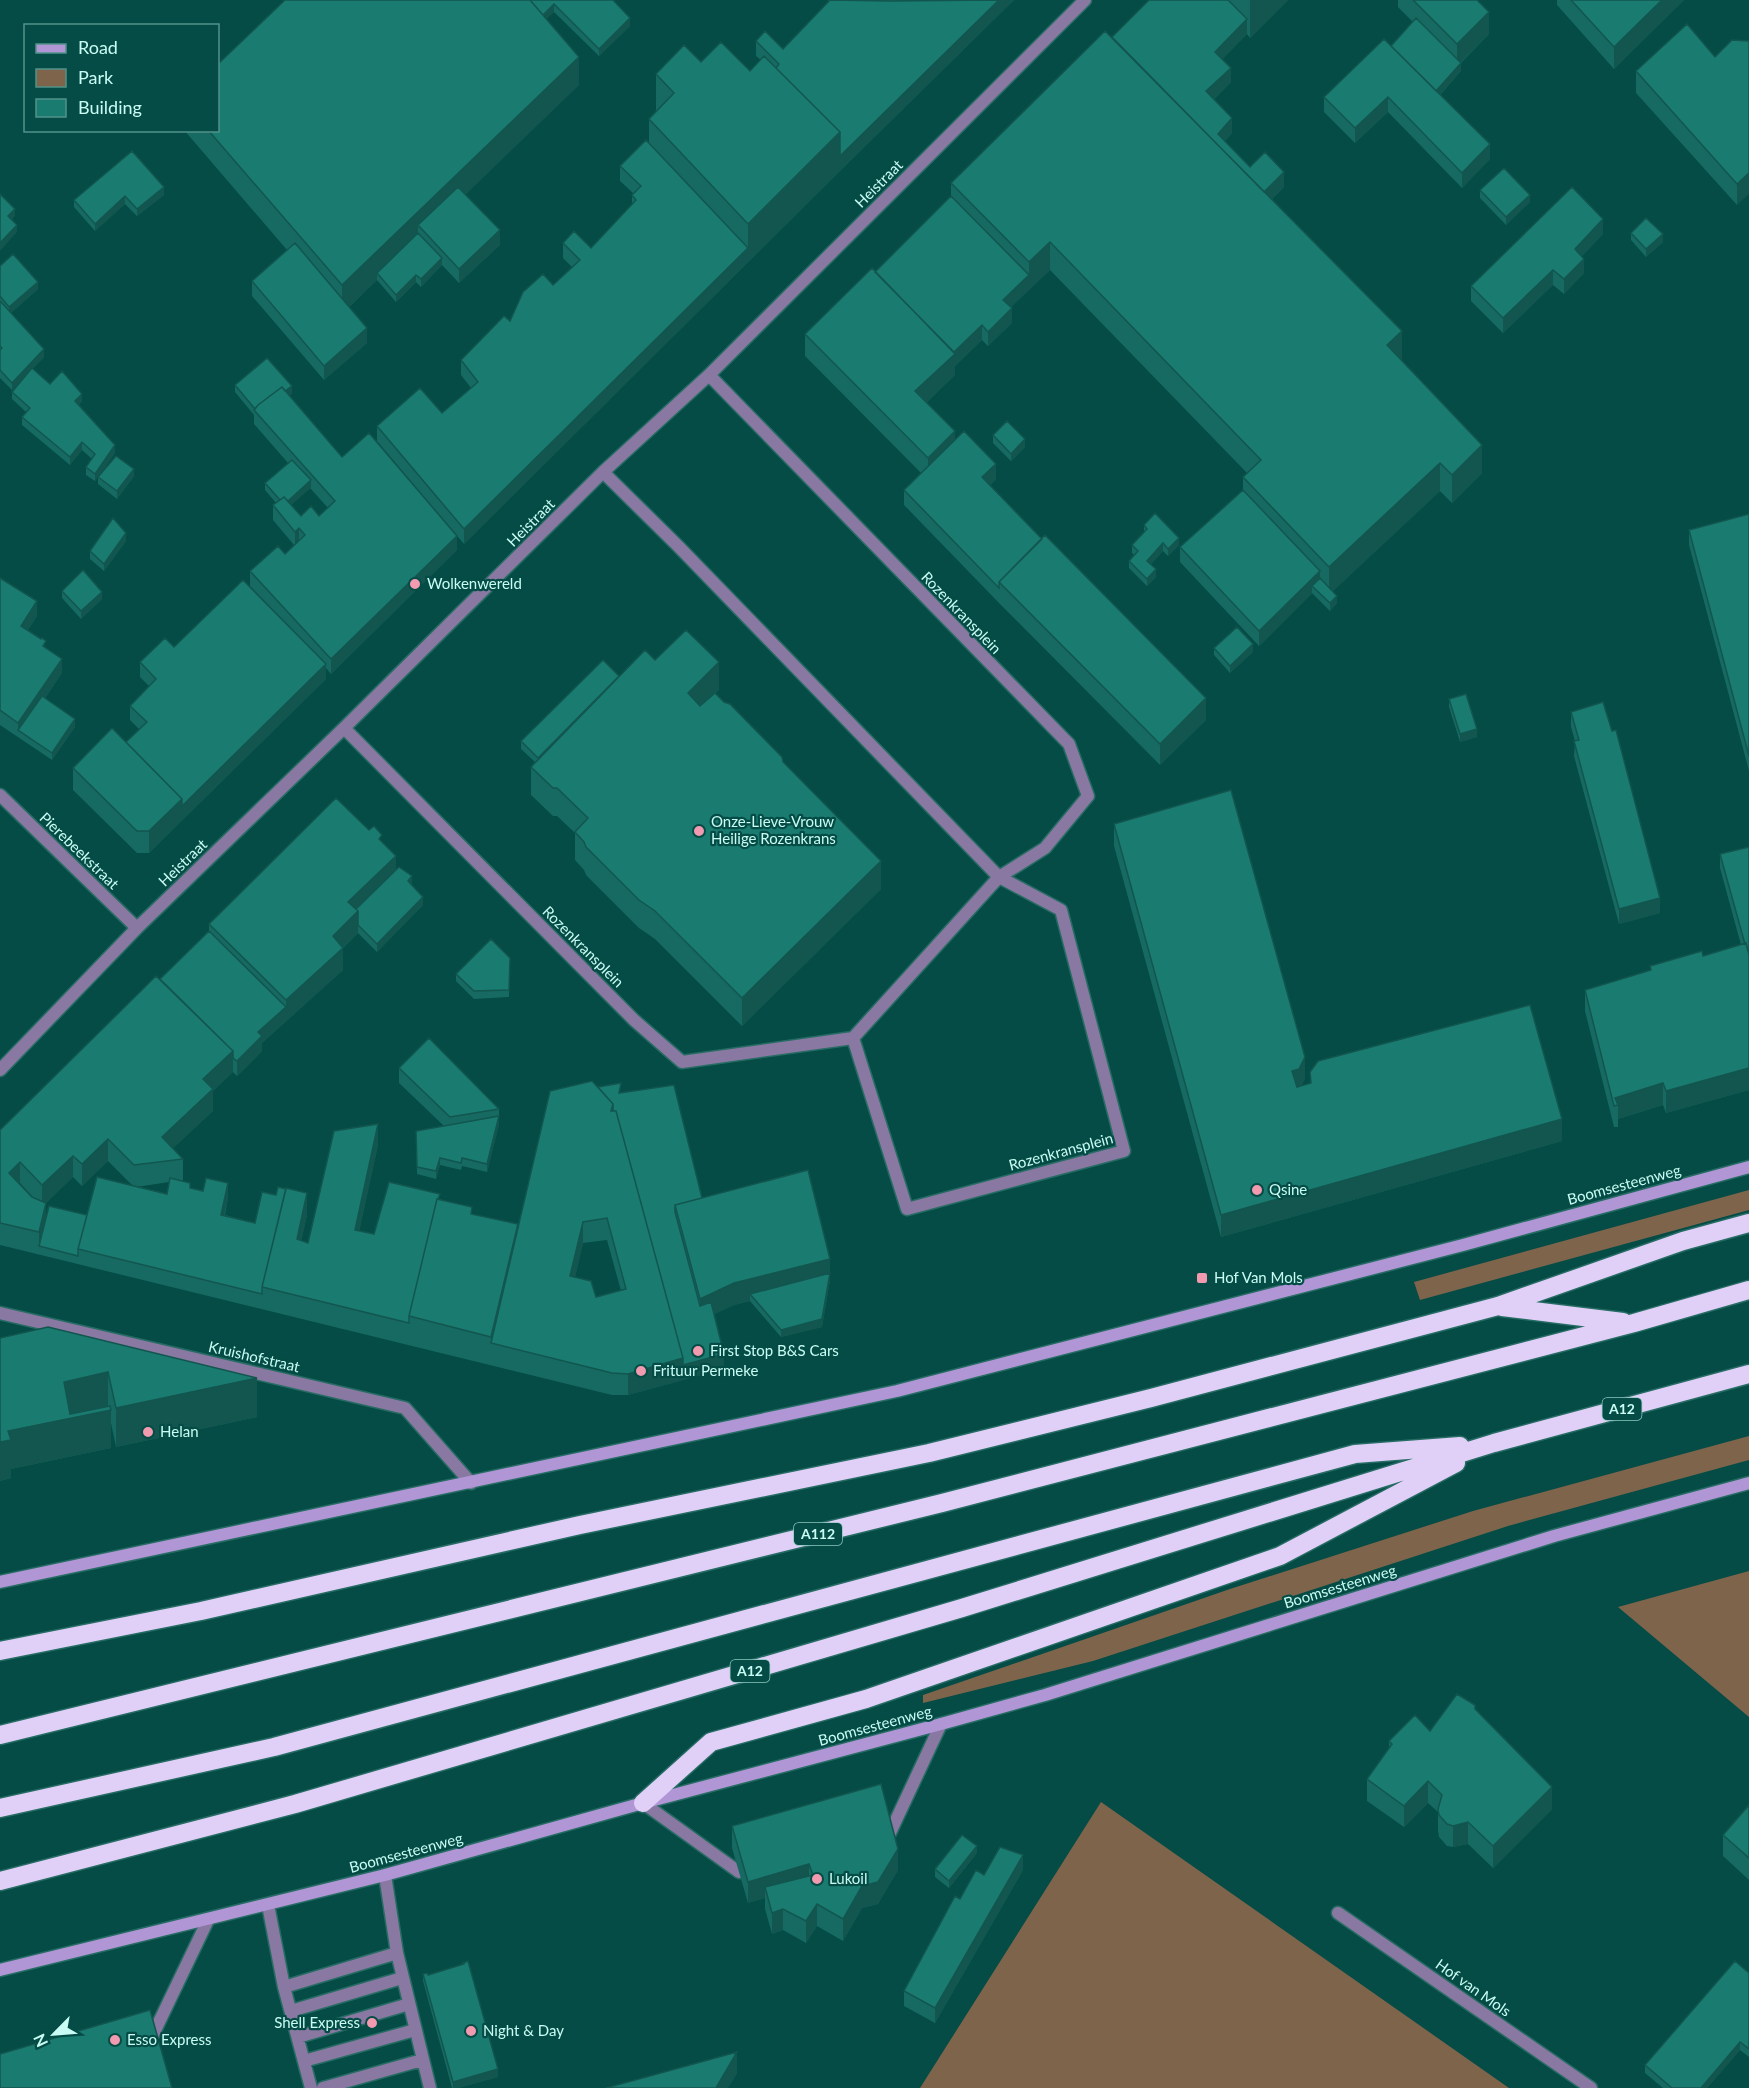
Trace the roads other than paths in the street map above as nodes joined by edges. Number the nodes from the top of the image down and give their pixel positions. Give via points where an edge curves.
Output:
1 (1085, 0) edge
2 (709, 375) junction
3 (603, 472) junction
4 (344, 728) junction
5 (0, 795) edge
6 (999, 877) junction
7 (137, 928) junction
8 (852, 1038) junction
9 (0, 1070) edge
10 (1749, 1167) edge
11 (1749, 1223) edge
12 (1749, 1290) edge
13 (1498, 1306) junction
14 (0, 1313) edge
15 (1634, 1323) junction
16 (1749, 1374) edge
17 (1494, 1443) junction
18 (471, 1483) junction
19 (1749, 1483) edge
20 (0, 1582) edge
21 (0, 1651) edge
22 (941, 1724) junction
23 (0, 1735) edge
24 (643, 1803) junction
25 (0, 1808) edge
26 (866, 1841) edge
27 (762, 1866) edge
28 (385, 1875) junction
29 (0, 1881) edge
30 (268, 1905) junction
31 (1338, 1913) dead end
32 (208, 1920) junction
33 (397, 1953) junction
34 (0, 1970) edge
35 (402, 1978) junction
36 (284, 1987) junction
37 (409, 2004) junction
38 (291, 2011) junction
39 (415, 2030) junction
40 (298, 2037) junction
41 (142, 2058) edge
42 (422, 2060) junction
43 (304, 2061) junction
44 (311, 2088) edge
45 (323, 2088) edge
46 (430, 2088) edge
47 (1591, 2088) edge

1 - 2 street, Heistraat
2 - 3 street, Heistraat
2 - 6 street, Rozenkransplein via 1069,744 1088,796 1045,848
3 - 4 street, Heistraat
3 - 6 street, Rozenkransplein
4 - 7 street, Heistraat
4 - 8 street, Rozenkransplein via 634,1020 682,1062
5 - 7 street, Pierebeekstraat
6 - 8 street, Rozenkransplein
6 - 8 street, Rozenkransplein via 1061,910 1124,1151 907,1209
7 - 9 street, Heistraat
10 - 18 main road, Boomsesteenweg via 897,1391
11 - 13 highway via 1683,1241
12 - 15 highway
13 - 15 highway
13 - 21 highway via 929,1453
14 - 18 street, Kruishofstraat via 405,1408
15 - 23 highway, A112 via 942,1503
16 - 17 highway, A12
17 - 24 highway via 1280,1556 866,1699 711,1742
17 - 25 highway via 1355,1454 285,1744
17 - 29 highway, A12 via 962,1608 341,1791
18 - 20 main road, Boomsesteenweg
19 - 22 main road, Boomsesteenweg via 1554,1536
22 - 24 main road, Boomsesteenweg
22 - 26 street via 889,1835
24 - 27 street via 739,1872
24 - 28 main road, Boomsesteenweg
28 - 30 main road, Boomsesteenweg
28 - 33 street
30 - 32 main road, Boomsesteenweg
30 - 36 street
31 - 47 street, Hof van Mols
32 - 34 main road, Boomsesteenweg
32 - 41 street
33 - 35 street
33 - 36 street
35 - 37 street
35 - 38 street
36 - 38 street
37 - 39 street
37 - 40 street
38 - 40 street
39 - 42 street
39 - 43 street
40 - 43 street
42 - 45 street
42 - 46 street
43 - 44 street

